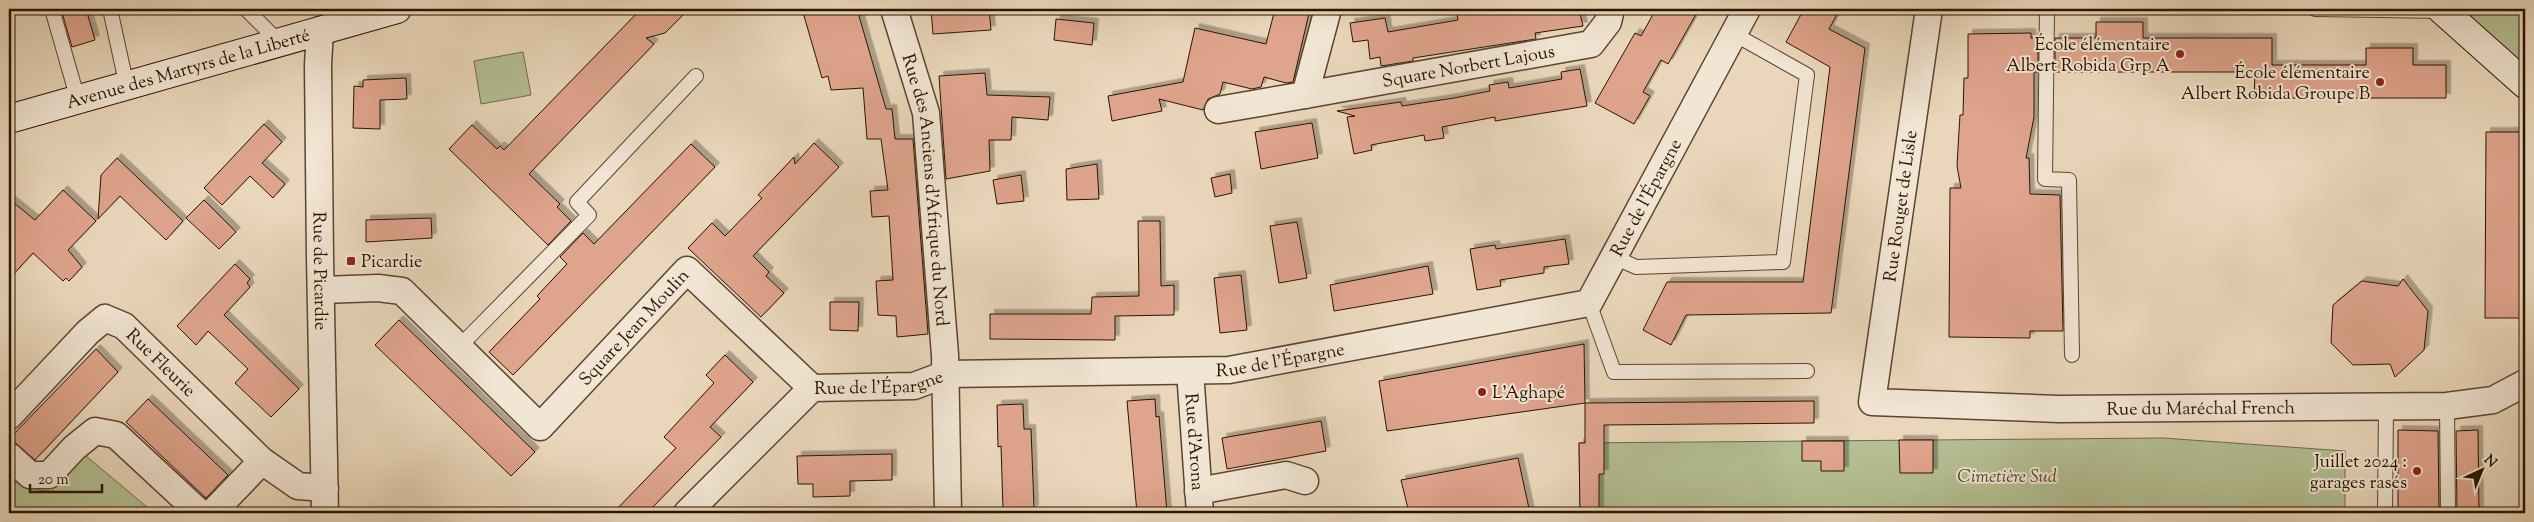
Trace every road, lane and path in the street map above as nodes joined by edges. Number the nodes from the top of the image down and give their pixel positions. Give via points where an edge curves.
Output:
1 (52, 9) edge
2 (110, 9) edge
3 (246, 9) edge
4 (397, 9) edge
5 (894, 9) edge
6 (1328, 9) edge
7 (1611, 9) edge
8 (1747, 9) edge
9 (1929, 9) edge
10 (2047, 9) edge
11 (2315, 9) edge
12 (2442, 10) edge
13 (320, 30) junction
14 (1734, 34) junction
15 (279, 42) junction
16 (696, 76) dead end
17 (2525, 84) edge
18 (127, 86) junction
19 (1305, 95) junction
20 (78, 100) junction
21 (1218, 110) dead end
22 (9, 119) edge
23 (1614, 257) junction
24 (322, 290) junction
25 (1589, 303) junction
26 (459, 347) junction
27 (2072, 355) dead end
28 (1190, 371) junction
29 (1807, 371) dead end
30 (946, 374) junction
31 (2525, 383) edge
32 (812, 388) junction
33 (1872, 402) joint
34 (2447, 406) junction
35 (2386, 407) junction
36 (9, 416) edge
37 (9, 456) edge
38 (262, 461) junction
39 (1305, 481) dead end
40 (325, 488) junction
41 (1199, 502) edge
42 (200, 513) edge
43 (212, 513) edge
44 (325, 513) edge
45 (686, 513) edge
46 (948, 513) edge
47 (2385, 513) edge
48 (2448, 513) edge

1 - 20 lane
2 - 18 lane
3 - 15 lane
4 - 13 street, Avenue des Martyrs de la Liberté
5 - 30 street, Rue des Anciens d'Afrique du Nord via 926,113
6 - 19 street
7 - 19 street, Square Norbert Lajous via 1608,22 1591,44
8 - 14 street, Rue de l'Épargne
9 - 33 street, Rue Rouget de Lisle
10 - 27 lane via 2045,179 2069,180
11 - 12 lane
12 - 17 street
13 - 15 street, Avenue des Martyrs de la Liberté
13 - 24 street, Rue de Picardie
14 - 23 street, Rue de l'Épargne
14 - 23 lane via 1807,75 1783,262 1636,267
15 - 18 street, Avenue des Martyrs de la Liberté
16 - 26 lane via 577,202 589,215
18 - 20 street, Avenue des Martyrs de la Liberté
19 - 21 street, Square Norbert Lajous
20 - 22 street, Avenue des Martyrs de la Liberté
23 - 25 street, Rue de l'Épargne
24 - 26 street, Square Jean Moulin via 378,288 402,291
24 - 40 street, Rue de Picardie
25 - 28 street, Rue de l'Épargne via 1229,370
25 - 29 lane via 1614,372
26 - 32 street, Square Jean Moulin via 540,426 687,270
28 - 30 street, Rue de l'Épargne
28 - 41 street, Rue d'Arona
30 - 32 street, Rue de l'Épargne via 914,386
30 - 46 street, Rue des Anciens d'Afrique du Nord
31 - 34 street, Rue du Maréchal French via 2493,400
32 - 45 street, Rue de l'Épargne
33 - 35 street, Rue du Maréchal French via 2059,409
34 - 35 street, Rue du Maréchal French
34 - 48 lane
35 - 47 lane
36 - 38 street, Rue Fleurie via 105,318 124,326
37 - 42 street via 30,475 49,475 95,431 116,434
38 - 40 street, Rue Fleurie via 298,486
38 - 43 street
39 - 41 street via 1286,475
40 - 44 street, Rue de Picardie

